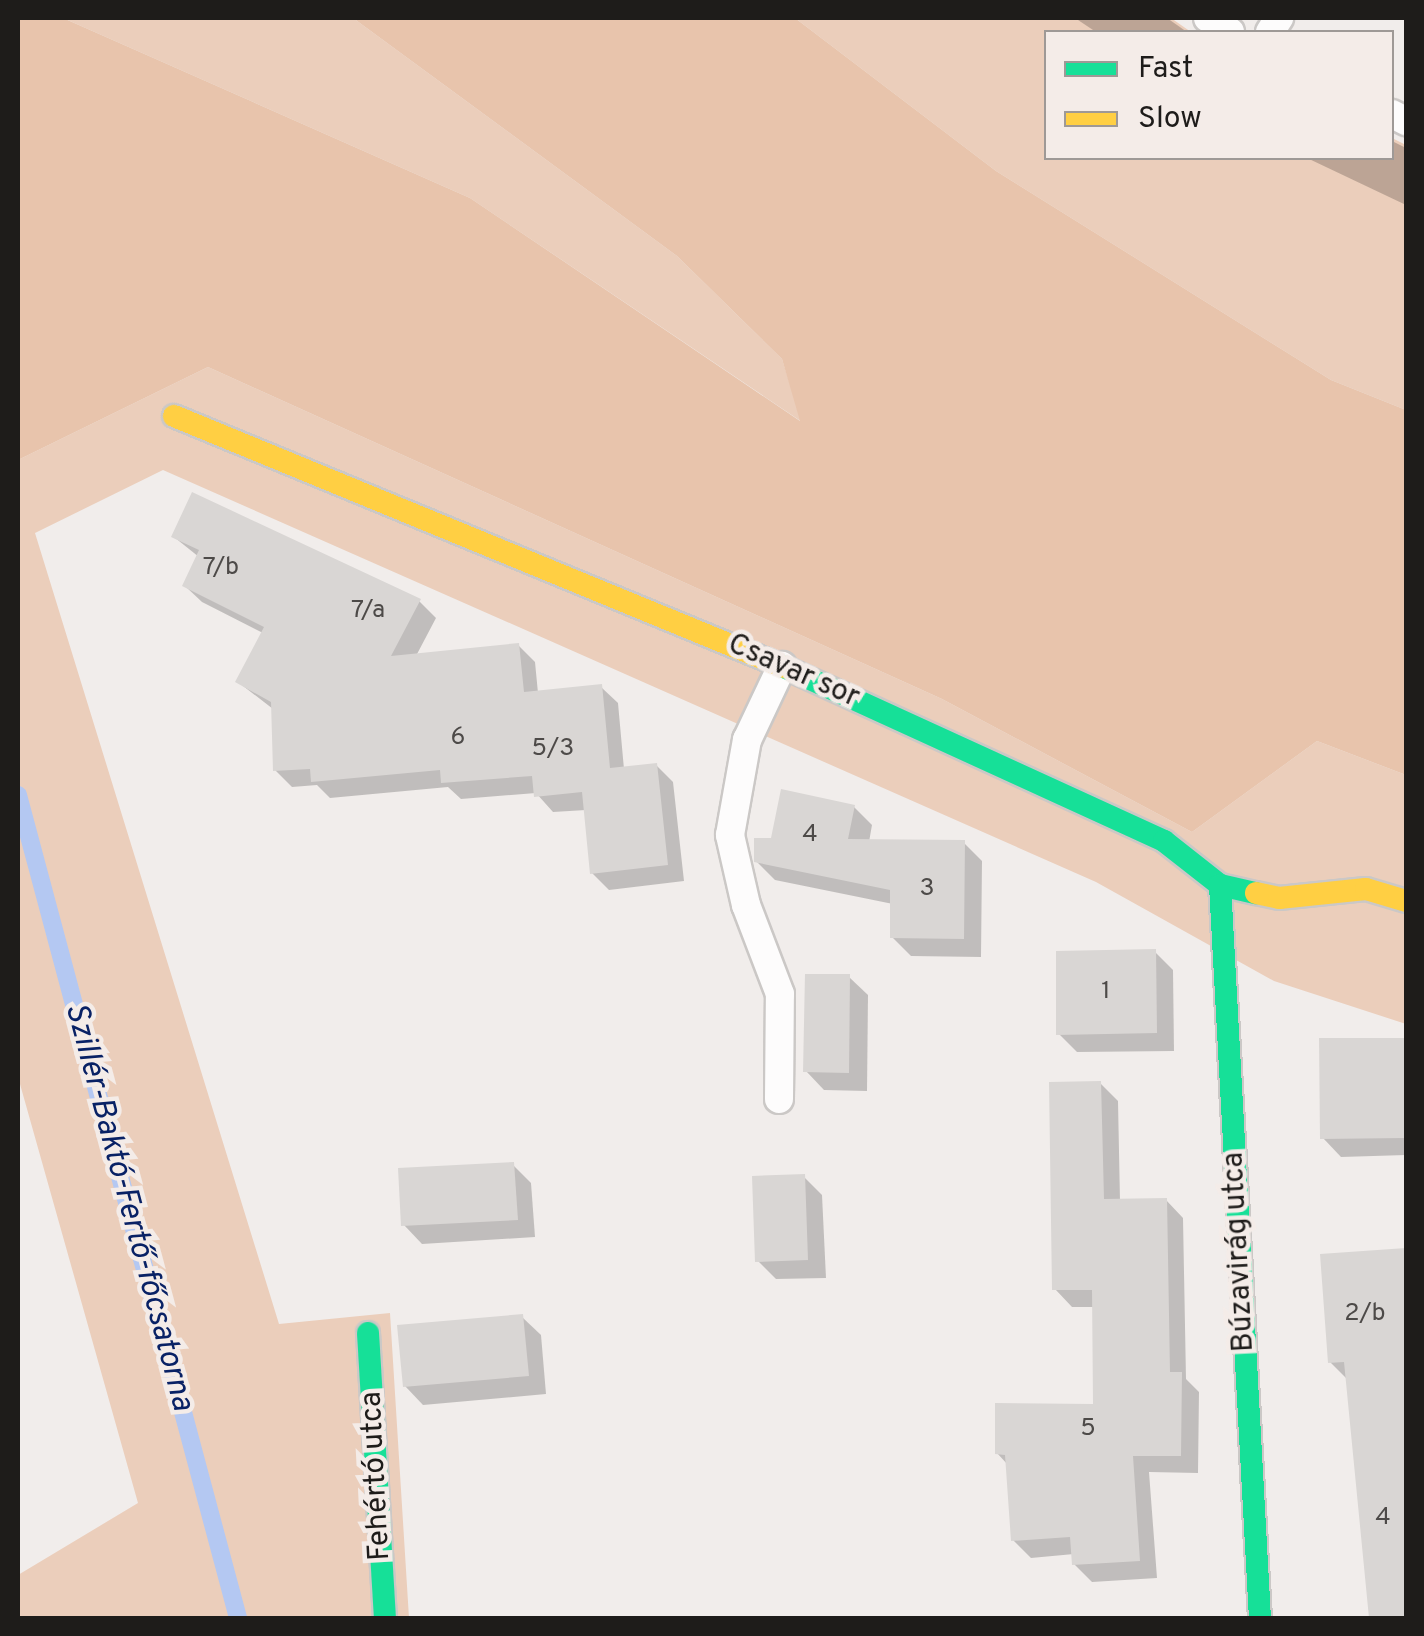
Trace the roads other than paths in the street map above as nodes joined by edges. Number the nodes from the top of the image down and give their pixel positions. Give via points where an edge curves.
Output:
1 (174, 416) dead end
2 (782, 666) junction
3 (1220, 885) junction
4 (1406, 901) edge
5 (779, 1099) dead end
6 (368, 1333) dead end
7 (385, 1618) edge
8 (1260, 1618) edge

1 - 2 street, Csavar sor
2 - 3 street, Csavar sor via 1164,841
2 - 5 lane via 747,740 730,835 746,906 780,994
3 - 4 street, Csavar sor via 1278,898 1366,889
3 - 8 street, Búzavirág utca
6 - 7 street, Fehértó utca

